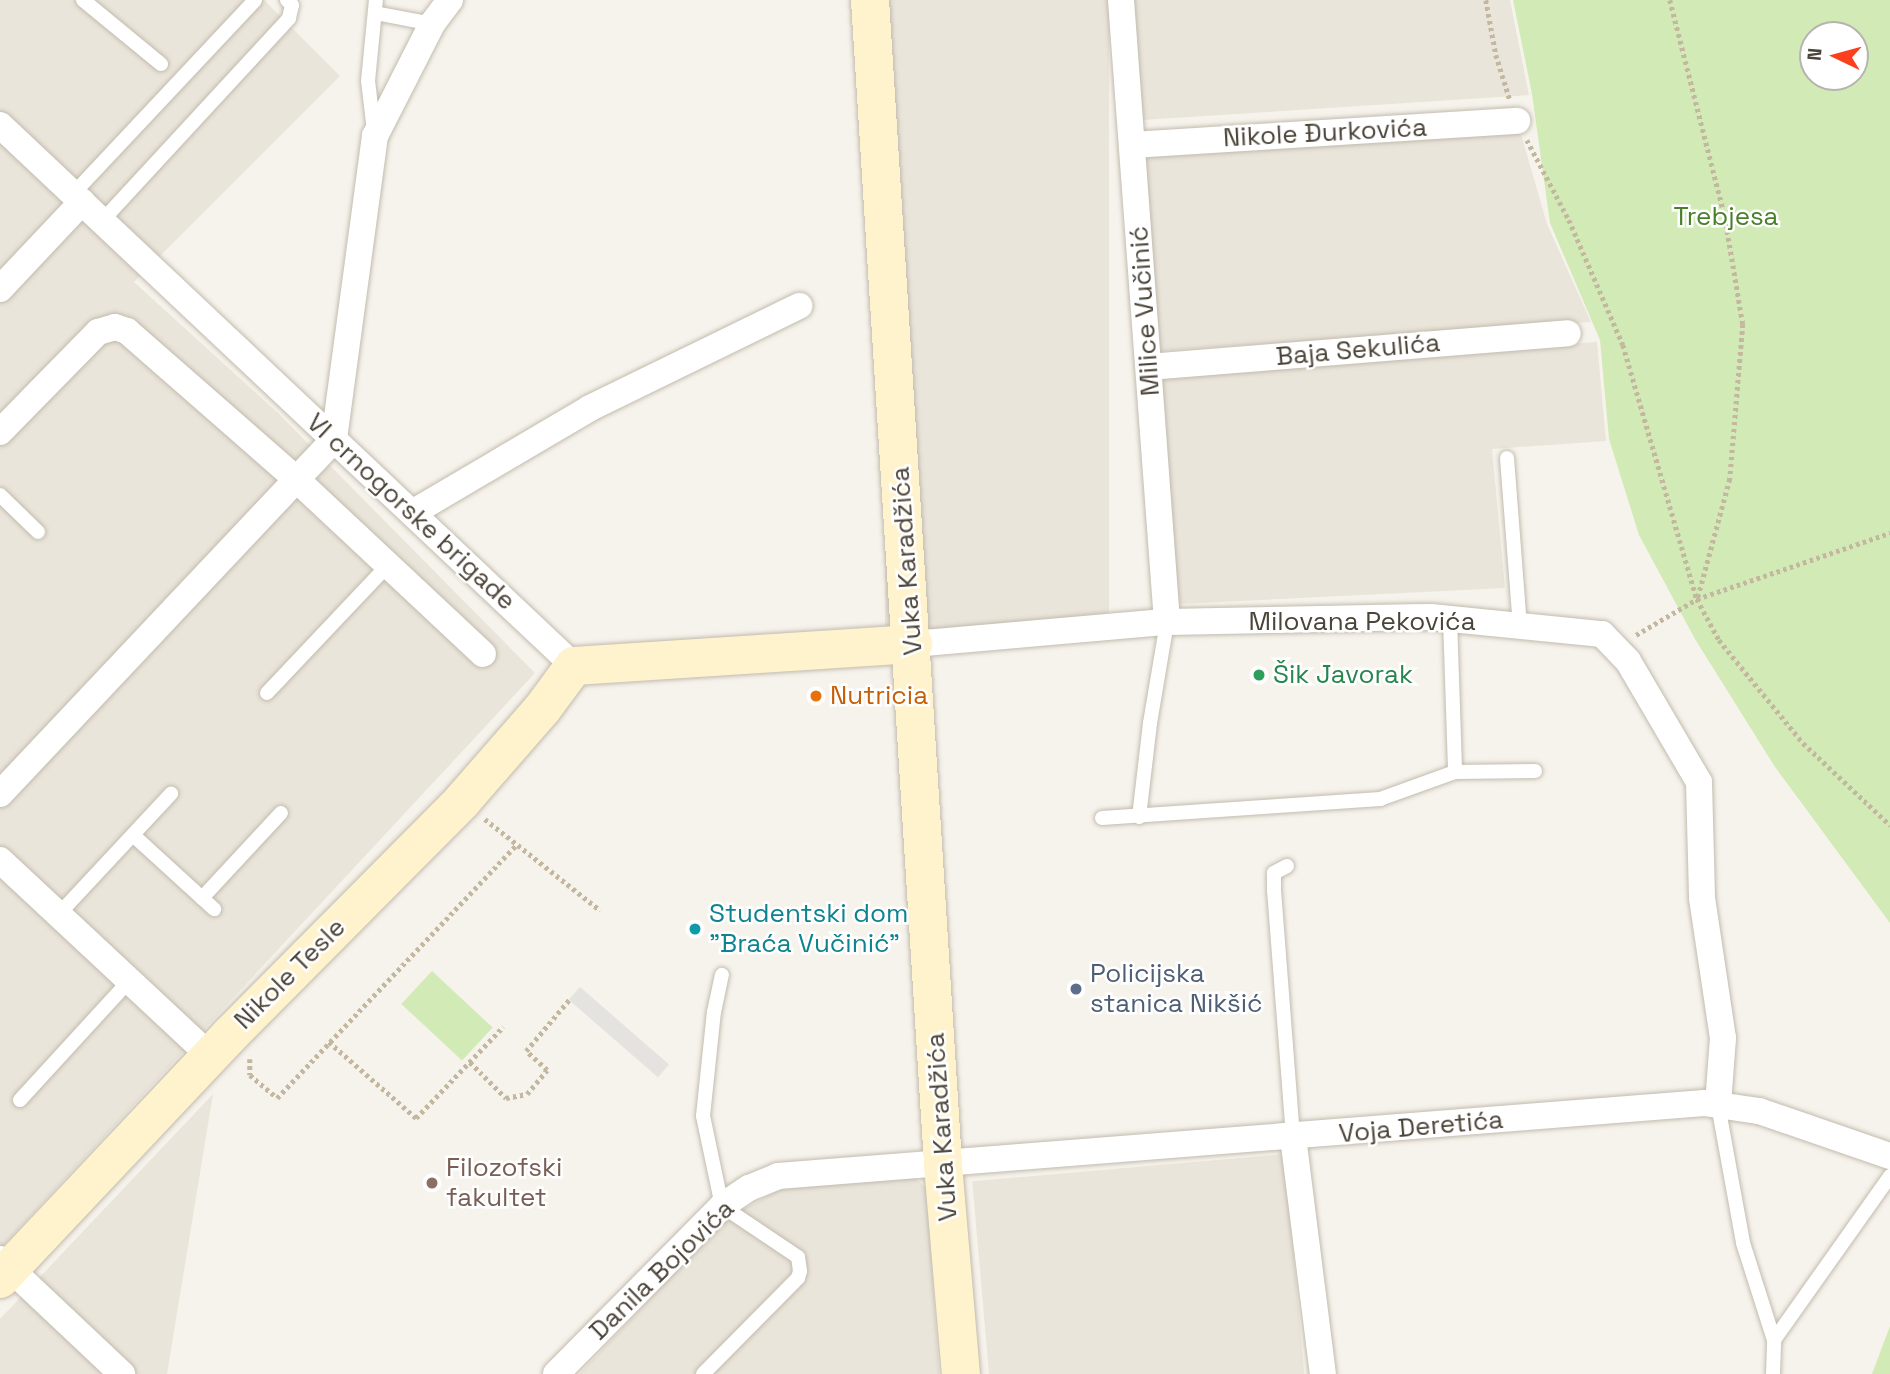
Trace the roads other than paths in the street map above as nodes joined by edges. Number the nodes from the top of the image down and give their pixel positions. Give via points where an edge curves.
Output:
1 (83, 0) edge
2 (255, 0) edge
3 (287, 0) edge
4 (450, 0) edge
5 (870, 0) edge
6 (1122, 0) edge
7 (375, 6) edge
8 (432, 24) junction
9 (161, 64) dead end
10 (1517, 121) road end
11 (0, 125) edge
12 (375, 136) junction
13 (1133, 145) junction
14 (78, 198) junction
15 (102, 221) junction
16 (0, 289) edge
17 (799, 306) dead end
18 (1568, 334) dead end
19 (1149, 368) junction
20 (0, 432) edge
21 (334, 439) junction
22 (1507, 458) dead end
23 (296, 479) junction
24 (0, 495) edge
25 (412, 513) junction
26 (38, 532) dead end
27 (388, 565) junction
28 (1450, 618) junction
29 (1167, 622) junction
30 (1520, 626) junction
31 (913, 644) junction
32 (483, 653) dead end
33 (574, 666) junction
34 (267, 693) dead end
35 (1535, 771) dead end
36 (1455, 772) junction
37 (0, 793) edge
38 (171, 794) dead end
39 (281, 813) dead end
40 (1139, 817) junction
41 (1102, 818) dead end
42 (133, 835) junction
43 (0, 860) edge
44 (1287, 866) dead end
45 (202, 898) junction
46 (214, 909) dead end
47 (58, 915) junction
48 (722, 975) dead end
49 (129, 981) junction
50 (220, 1045) junction
51 (20, 1100) dead end
52 (1717, 1105) junction
53 (1293, 1137) junction
54 (1890, 1156) edge
55 (943, 1165) junction
56 (1890, 1176) edge
57 (722, 1206) junction
58 (3, 1268) edge
59 (1774, 1340) junction
60 (122, 1374) edge
61 (556, 1374) edge
62 (703, 1374) edge
63 (961, 1374) edge
64 (1323, 1374) edge
65 (1773, 1374) edge

1 - 9 lane
2 - 14 lane
3 - 15 lane via 292,5 289,18
4 - 8 street
5 - 31 street, Vuka Karadžića
6 - 13 street, Milice Vučinić
7 - 8 lane
7 - 12 lane via 368,81
8 - 12 street
10 - 13 street, Nikole Đurkovića
11 - 14 street, VI crnogorske brigade
12 - 21 street
13 - 19 street, Milice Vučinić
14 - 15 street, VI crnogorske brigade
14 - 16 street
15 - 21 street, VI crnogorske brigade
17 - 25 street via 590,408
18 - 19 street, Baja Sekulića
19 - 29 street, Milice Vučinić
20 - 23 street via 97,332 121,328
21 - 23 street
21 - 25 street, VI crnogorske brigade
22 - 30 lane
23 - 27 street
23 - 37 street
24 - 26 lane
25 - 33 street, VI crnogorske brigade
27 - 32 street
27 - 34 lane
28 - 29 street, Milovana Pekovića
28 - 30 street, Milovana Pekovića
28 - 36 lane
29 - 31 street, Milovana Pekovića
29 - 40 lane
30 - 52 street, Milovana Pekovića via 1602,634 1617,647 1699,782 1702,898 1723,1038
31 - 33 street
31 - 55 street, Vuka Karadžića
33 - 50 street, Nikole Tesle via 462,801
35 - 36 lane
36 - 40 lane via 1380,799
38 - 42 lane
39 - 45 lane
40 - 41 lane
42 - 45 lane
42 - 47 lane
43 - 47 street
44 - 53 lane via 1274,873 1273,890
45 - 46 lane
47 - 49 street
48 - 57 lane via 703,1116
49 - 50 street
49 - 51 lane
50 - 58 street, Nikole Tesle
52 - 53 street, Voja Deretića
52 - 54 street, Voja Deretića via 1759,1111
52 - 59 lane via 1743,1242
53 - 55 street, Voja Deretića
53 - 64 street
55 - 57 street, Danila Bojovića via 778,1176
55 - 63 street, Vuka Karadžića
56 - 59 lane
57 - 61 street, Danila Bojovića
57 - 62 lane via 797,1258 800,1271
58 - 60 street
59 - 65 lane

